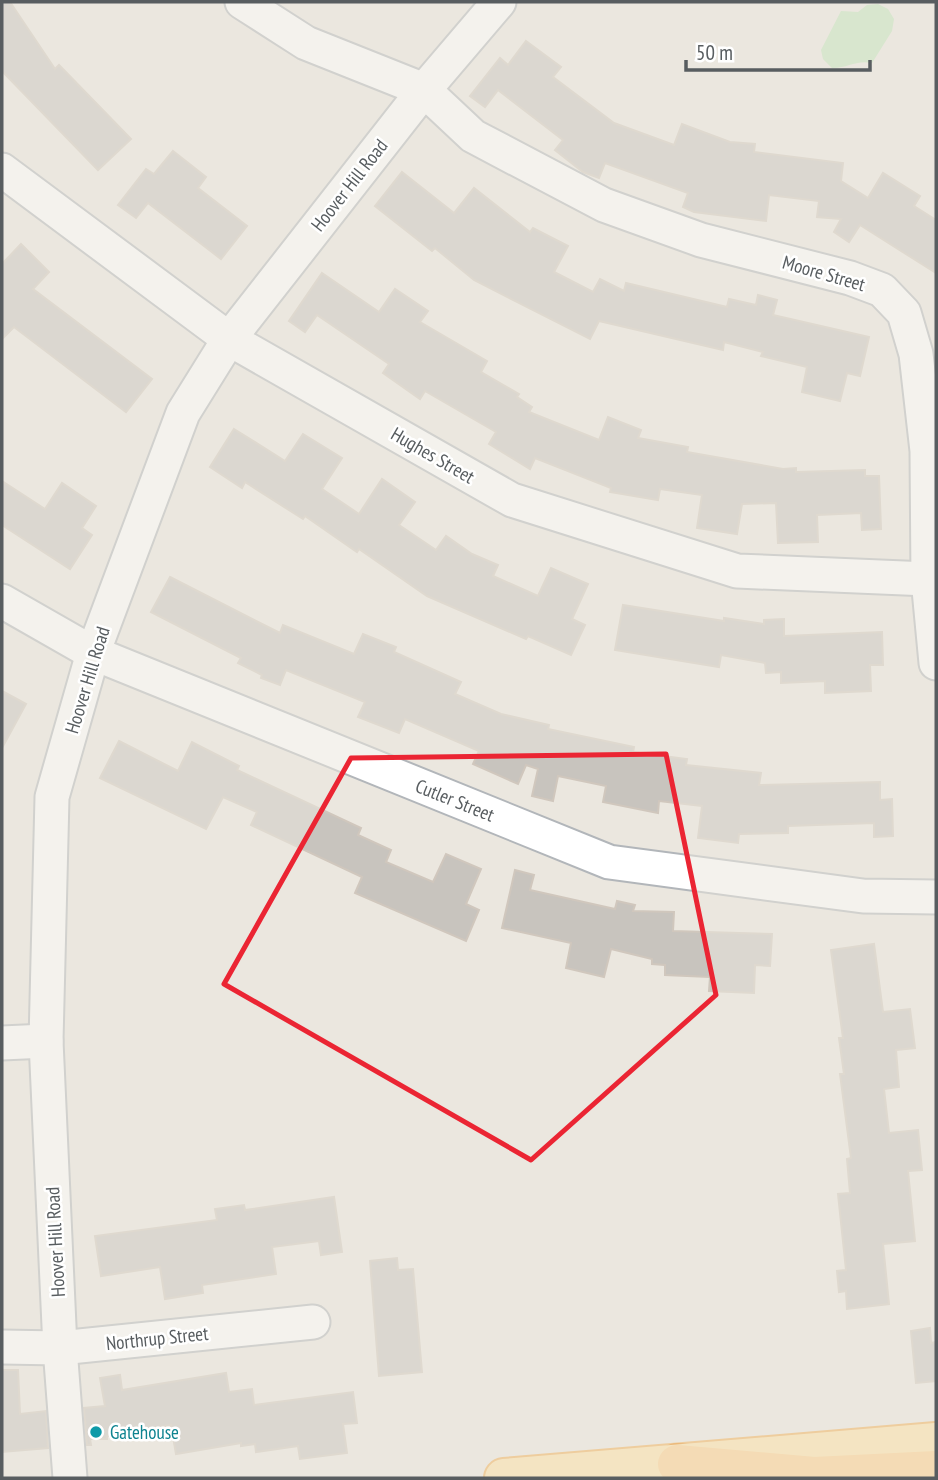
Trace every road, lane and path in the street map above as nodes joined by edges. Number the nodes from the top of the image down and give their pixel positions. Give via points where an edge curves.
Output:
1 (242, 2) edge
2 (499, 2) edge
3 (424, 90) junction
4 (2, 170) edge
5 (229, 339) junction
6 (928, 579) junction
7 (2, 601) edge
8 (93, 653) junction
9 (936, 663) edge
10 (936, 897) edge
11 (46, 1041) junction
12 (2, 1044) edge
13 (313, 1322) dead end
14 (2, 1347) edge
15 (60, 1349) junction
16 (936, 1442) edge
17 (677, 1464) junction
18 (936, 1470) edge
19 (70, 1478) edge
20 (504, 1478) edge

1 - 3 street via 306,43
2 - 3 street, Hoover Hill Road
3 - 5 street, Hoover Hill Road
3 - 6 street, Moore Street via 474,136 604,205 701,240 882,290 904,313 916,355 927,450
4 - 5 street, Hughes Street
5 - 6 street, Hughes Street via 512,500 737,571
5 - 8 street, Hoover Hill Road via 183,413
6 - 9 street, Moore Street
7 - 8 street, Cutler Street
8 - 10 street, Cutler Street via 609,862 863,896
8 - 11 street, Hoover Hill Road via 52,797
11 - 12 street
11 - 15 street, Hoover Hill Road
13 - 15 street, Northrup Street
14 - 15 street, Northrup Street
15 - 19 street, Hoover Hill Road
16 - 17 main road
17 - 18 highway via 814,1476
17 - 20 main road

